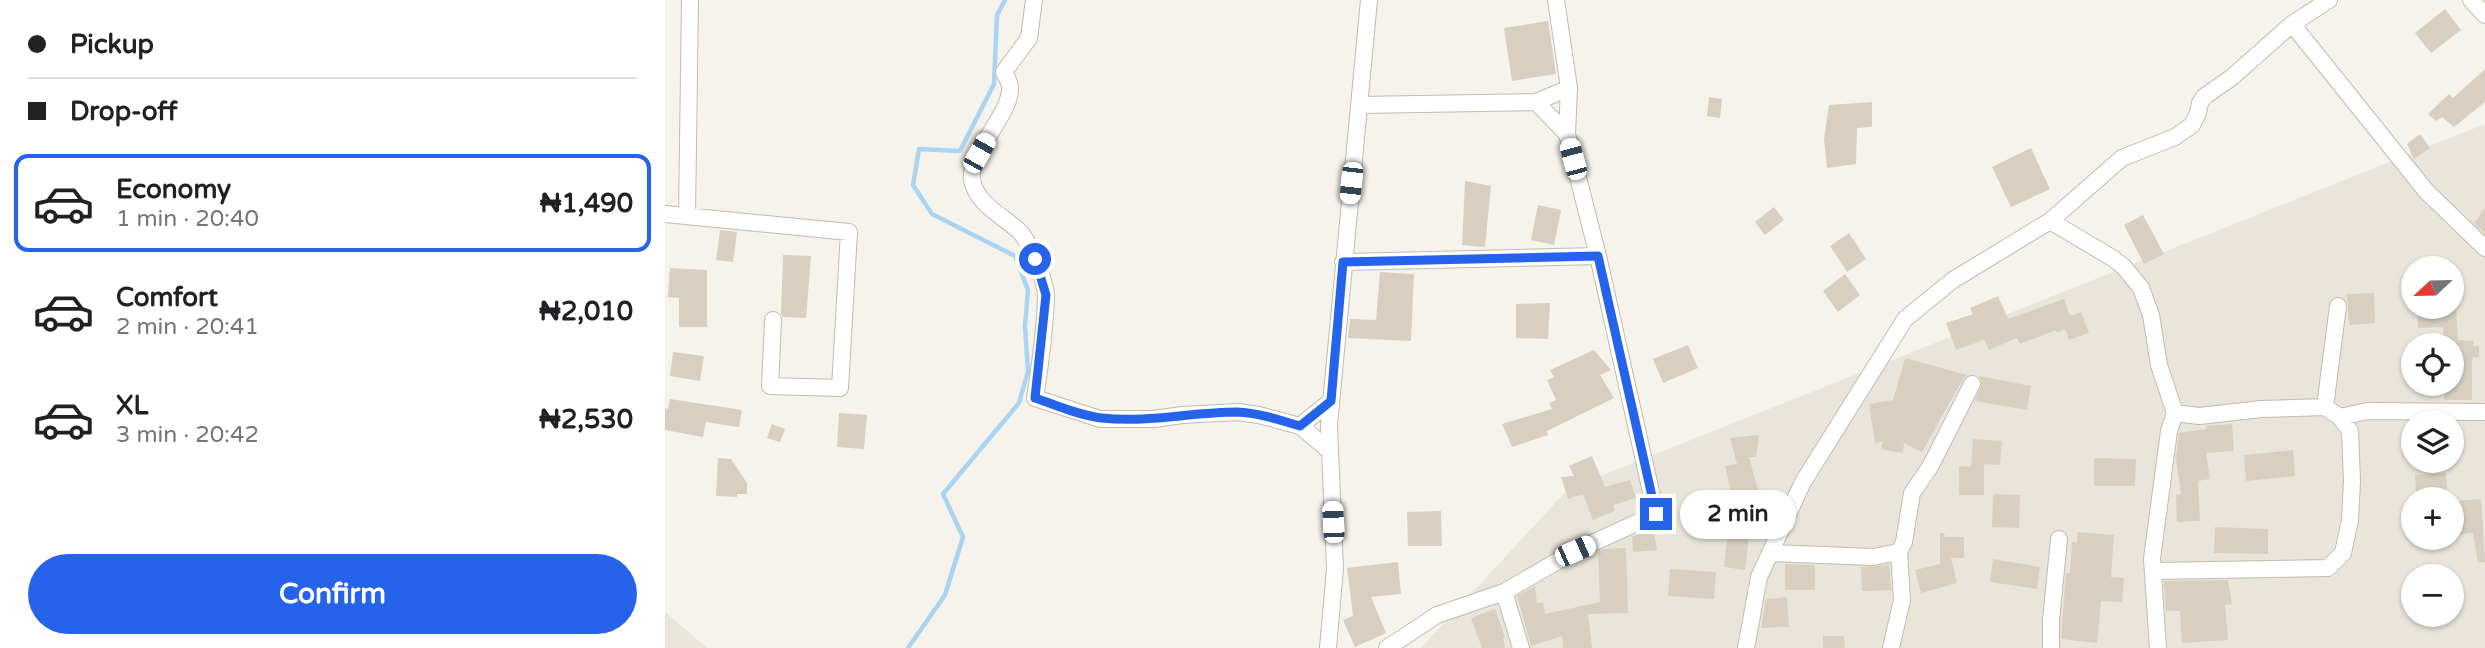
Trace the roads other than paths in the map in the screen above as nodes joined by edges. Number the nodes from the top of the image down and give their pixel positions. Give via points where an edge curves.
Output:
1 (690, 0) edge
2 (1034, 0) edge
3 (1369, 0) edge
4 (1556, 0) edge
5 (2329, 0) edge
6 (2471, 0) edge
7 (2485, 15) edge
8 (2292, 24) junction
9 (1569, 88) junction
10 (1536, 102) junction
11 (1359, 105) junction
12 (1567, 134) junction
13 (665, 215) edge
14 (687, 215) junction
15 (2050, 221) junction
16 (2485, 248) edge
17 (1598, 256) junction
18 (1343, 262) junction
19 (2338, 306) dead end
20 (773, 320) dead end
21 (1972, 384) dead end
22 (1331, 401) junction
23 (2325, 407) junction
24 (2485, 408) edge
25 (2175, 413) junction
26 (2340, 417) junction
27 (1300, 426) junction
28 (1329, 451) junction
29 (2059, 539) dead end
30 (1899, 552) junction
31 (1770, 553) junction
32 (2153, 571) junction
33 (1504, 592) junction
34 (1328, 648) edge
35 (1387, 648) edge
36 (1521, 648) edge
37 (1746, 648) edge
38 (1891, 648) edge
39 (2051, 648) edge
40 (2158, 648) edge

1 - 14 street
2 - 27 street via 1029,38 1004,72 1009,99 979,153 972,177 979,198 1023,236 1046,295 1035,398 1100,418 1238,412
3 - 11 street
4 - 9 street
5 - 8 street
6 - 7 street
8 - 15 street via 2205,96 2192,125 2175,137 2122,158
8 - 16 street via 2426,191
9 - 10 street
9 - 12 street
10 - 11 street
10 - 12 street
11 - 18 street
12 - 17 street
13 - 14 street
14 - 20 street via 849,232 840,388 769,386
15 - 25 street via 2114,259 2141,288
15 - 31 street via 1953,280 1905,319 1803,482
17 - 18 street
17 - 33 street via 1656,514 1575,551
18 - 22 street
19 - 23 street
21 - 30 street via 1912,493
22 - 27 street
22 - 28 street
23 - 25 street via 2199,416
23 - 26 street
24 - 26 street via 2367,411
25 - 32 street via 2165,457
26 - 32 street via 2350,431 2350,520 2343,553 2328,568
27 - 28 street
28 - 34 street via 1335,569
29 - 39 street
30 - 31 street via 1873,557
30 - 38 street via 1902,600
31 - 37 street via 1759,577
32 - 40 street
33 - 35 street via 1437,615
33 - 36 street

